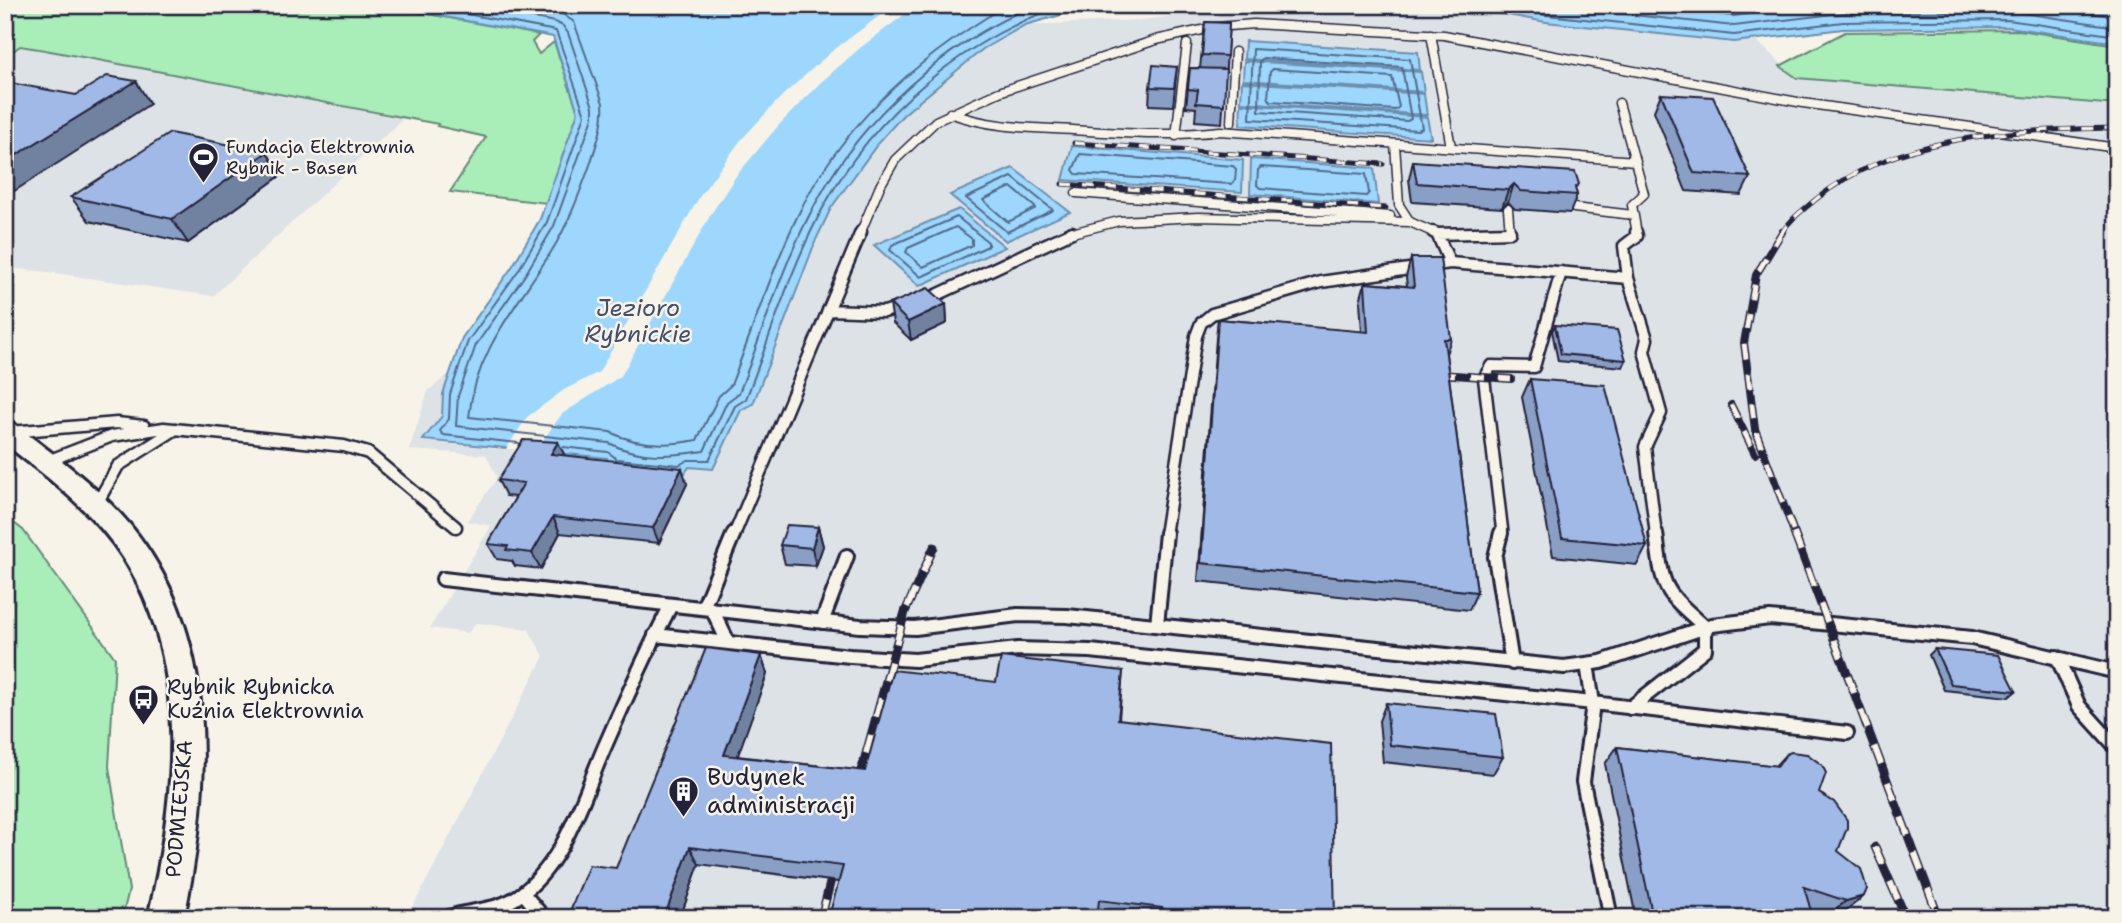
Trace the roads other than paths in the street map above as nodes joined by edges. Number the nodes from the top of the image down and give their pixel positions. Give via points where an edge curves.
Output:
1 (1431, 34) junction
2 (1187, 44) dead end
3 (1235, 52) dead end
4 (1183, 78) junction
5 (1195, 78) edge
6 (1221, 80) edge
7 (1233, 81) junction
8 (1619, 103) dead end
9 (950, 113) junction
10 (1231, 122) dead end
11 (1176, 136) junction
12 (1395, 144) junction
13 (1451, 147) junction
14 (2117, 148) edge
15 (1636, 161) junction
16 (1076, 193) dead end
17 (1573, 208) edge
18 (1508, 209) edge
19 (1633, 215) junction
20 (1408, 220) junction
21 (1437, 234) junction
22 (1450, 262) junction
23 (1561, 272) junction
24 (1628, 278) junction
25 (828, 310) junction
26 (164, 428) junction
27 (177, 428) junction
28 (7, 431) edge
29 (45, 462) junction
30 (95, 507) junction
31 (456, 527) dead end
32 (847, 556) dead end
33 (443, 579) dead end
34 (671, 605) junction
35 (707, 609) junction
36 (822, 622) junction
37 (1157, 625) junction
38 (1704, 627) junction
39 (656, 635) junction
40 (728, 642) junction
41 (2057, 657) junction
42 (1512, 663) junction
43 (1587, 664) junction
44 (2117, 672) edge
45 (1592, 702) junction
46 (1630, 708) junction
47 (1847, 733) dead end
48 (2117, 748) edge
49 (523, 893) junction
50 (166, 918) edge
51 (446, 918) edge
52 (544, 918) edge
53 (1611, 918) edge

1 - 9 lane via 1279,25 1216,27 1120,51
1 - 13 lane
1 - 14 lane via 1803,103
2 - 4 lane
3 - 7 lane
4 - 5 lane
4 - 11 lane
6 - 7 lane
7 - 10 lane
8 - 15 lane
9 - 11 lane via 989,125
9 - 25 lane via 918,135 890,169
11 - 12 lane via 1220,131
12 - 13 lane
12 - 20 lane via 1399,205
13 - 15 lane
15 - 19 lane via 1644,194 1632,205
16 - 20 lane
17 - 19 lane
18 - 21 lane via 1510,233
19 - 24 lane via 1637,236 1624,246
20 - 21 lane
20 - 25 lane via 1198,217 1119,221 1072,232 919,303 884,312
21 - 22 lane
22 - 23 lane
22 - 37 lane via 1321,282 1212,314 1201,323 1164,542
23 - 24 lane
23 - 42 lane via 1534,367 1491,366 1485,378 1503,529 1495,556
24 - 38 lane via 1647,339 1644,351 1661,413 1645,447 1662,581 1671,597
25 - 35 lane
26 - 27 lane
26 - 28 lane via 117,423
26 - 29 lane via 112,436
27 - 30 lane via 118,466
27 - 31 lane via 357,449 381,463
28 - 29 street, PODMIEJSKA
29 - 30 street, PODMIEJSKA
30 - 50 street, PODMIEJSKA via 145,569 165,615 181,675 186,782
32 - 36 lane
33 - 34 lane
34 - 35 lane
34 - 39 lane
35 - 36 lane
35 - 40 lane
36 - 37 lane via 915,628 1040,615
37 - 42 lane
38 - 41 lane via 1751,618 1800,620 1972,638
38 - 43 lane
38 - 46 lane via 1705,649
39 - 40 lane
39 - 49 lane via 565,837 541,875
40 - 45 lane via 915,660 1018,649 1078,650
41 - 44 lane
41 - 48 lane via 2079,706
42 - 43 lane
43 - 45 lane
45 - 46 lane
45 - 53 lane via 1583,782
46 - 47 lane
49 - 51 lane via 500,906
49 - 52 lane

